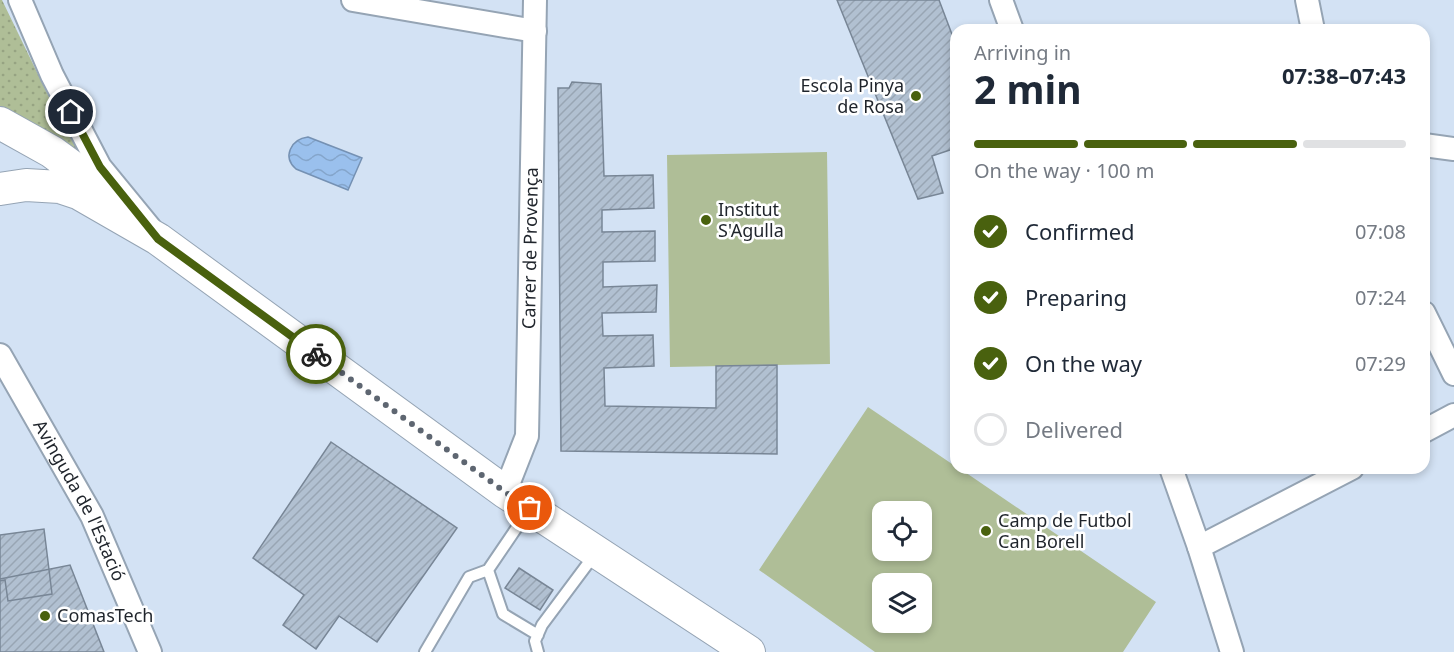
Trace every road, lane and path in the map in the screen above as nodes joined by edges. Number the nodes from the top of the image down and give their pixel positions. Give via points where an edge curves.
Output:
1 (20, 0) edge
2 (353, 0) edge
3 (535, 0) edge
4 (1001, 0) edge
5 (1307, 0) edge
6 (1010, 24) edge
7 (1312, 24) edge
8 (535, 32) junction
9 (0, 123) edge
10 (1430, 146) edge
11 (1454, 149) edge
12 (0, 189) edge
13 (158, 239) junction
14 (1430, 325) edge
15 (0, 355) edge
16 (1454, 374) edge
17 (1454, 415) edge
18 (1430, 428) edge
19 (1173, 474) edge
20 (1340, 474) edge
21 (517, 500) junction
22 (1199, 547) junction
23 (596, 552) junction
24 (488, 570) junction
25 (538, 635) junction
26 (150, 652) edge
27 (425, 652) edge
28 (538, 652) edge
29 (749, 652) edge
30 (1232, 652) edge

1 - 13 street via 52,75 100,167
2 - 8 street
3 - 8 street, Carrer de Provença
4 - 6 street
5 - 7 street
8 - 21 street, Carrer de Provença via 527,436
9 - 13 street via 52,152 107,192
10 - 11 street
12 - 13 street via 60,187 78,193
13 - 21 street
14 - 16 street
15 - 26 street, Avinguda de l'Estació via 92,516
17 - 18 street
19 - 22 street
20 - 22 street
21 - 23 street
21 - 24 lane
22 - 30 street
23 - 25 lane
23 - 29 street
24 - 25 lane via 503,614
24 - 27 lane via 469,577
25 - 28 lane

